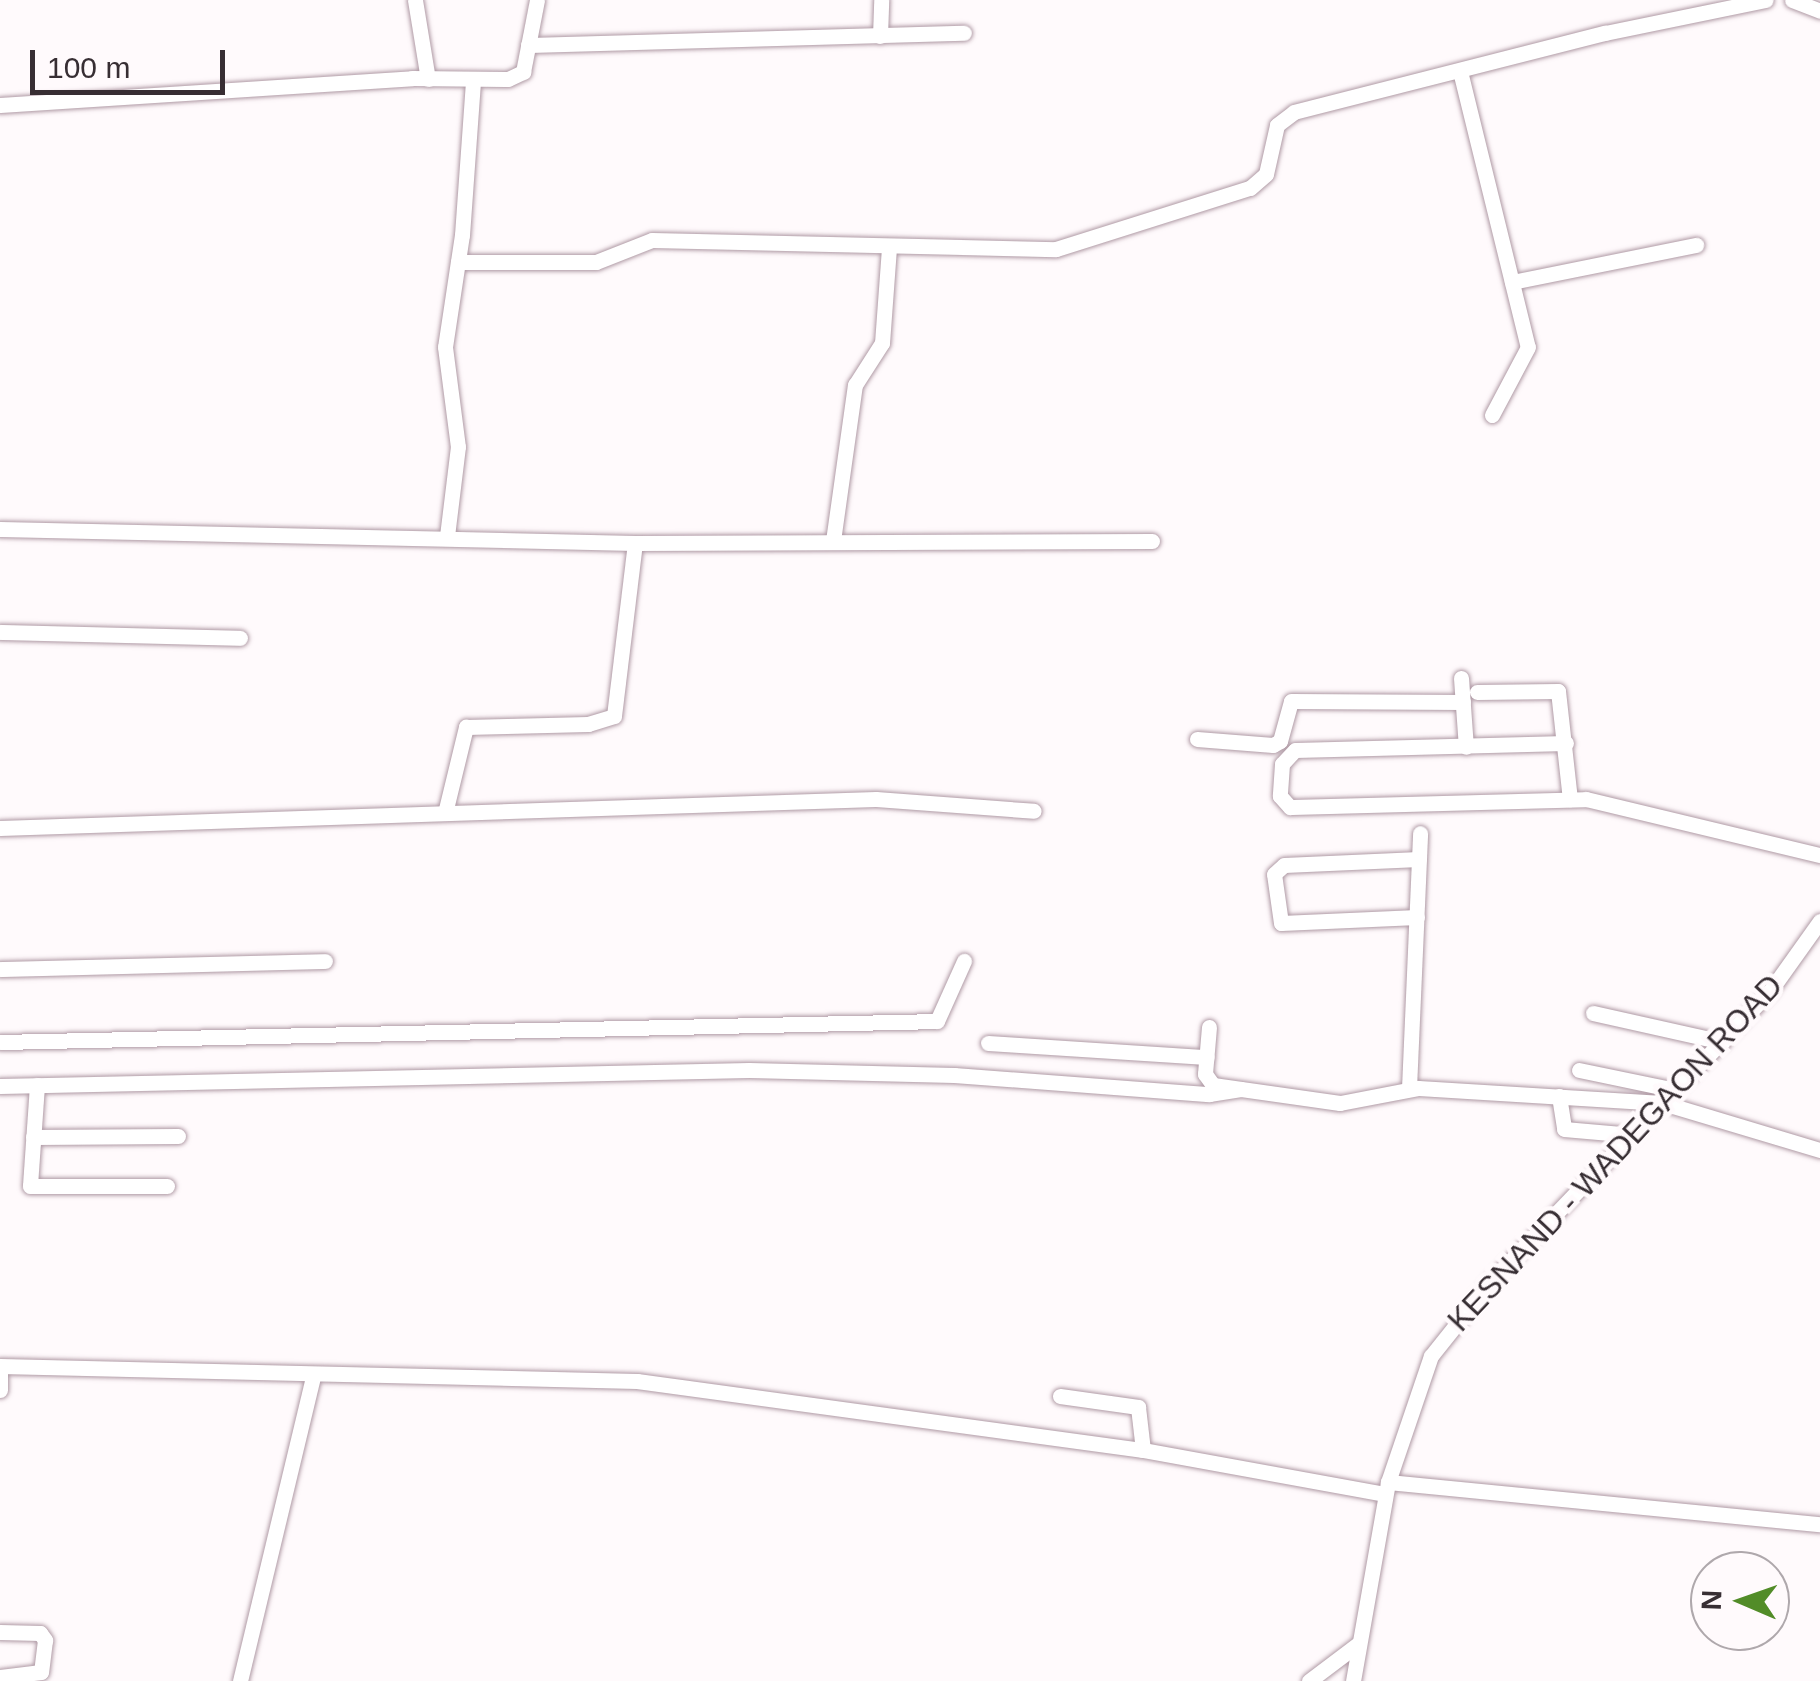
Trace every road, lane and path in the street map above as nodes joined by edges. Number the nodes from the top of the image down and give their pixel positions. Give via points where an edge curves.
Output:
1 (415, 0) edge
2 (537, 0) edge
3 (880, 0) edge
4 (1766, 0) edge
5 (1792, 0) edge
6 (1820, 11) edge
7 (964, 34) dead end
8 (880, 36) junction
9 (528, 45) junction
10 (1460, 70) junction
11 (428, 78) junction
12 (473, 82) junction
13 (0, 105) edge
14 (1696, 245) dead end
15 (889, 247) junction
16 (458, 262) junction
17 (1512, 282) junction
18 (1492, 415) dead end
19 (0, 528) edge
20 (447, 536) junction
21 (833, 541) junction
22 (1152, 541) dead end
23 (635, 544) junction
24 (0, 632) edge
25 (240, 638) dead end
26 (1461, 678) dead end
27 (1470, 697) junction
28 (1198, 739) dead end
29 (1566, 743) junction
30 (1283, 748) junction
31 (1466, 748) junction
32 (1570, 799) junction
33 (1034, 811) dead end
34 (446, 813) junction
35 (0, 828) edge
36 (1420, 832) dead end
37 (1820, 855) edge
38 (1419, 858) junction
39 (1417, 917) junction
40 (1820, 921) edge
41 (964, 960) dead end
42 (324, 961) dead end
43 (0, 970) edge
44 (1593, 1013) dead end
45 (1209, 1027) dead end
46 (0, 1042) edge
47 (1723, 1042) junction
48 (988, 1043) dead end
49 (1206, 1057) junction
50 (1579, 1070) dead end
51 (37, 1085) junction
52 (0, 1086) edge
53 (1409, 1088) junction
54 (1241, 1089) junction
55 (1676, 1090) junction
56 (1560, 1096) junction
57 (1663, 1104) junction
58 (178, 1136) dead end
59 (1633, 1136) junction
60 (33, 1137) junction
61 (1820, 1150) edge
62 (167, 1186) dead end
63 (0, 1368) edge
64 (313, 1377) junction
65 (0, 1390) edge
66 (1060, 1396) dead end
67 (1142, 1450) junction
68 (1387, 1488) junction
69 (1820, 1524) edge
70 (0, 1632) edge
71 (1358, 1644) junction
72 (0, 1677) edge
73 (240, 1681) edge
74 (1309, 1681) edge
75 (1353, 1681) edge

1 - 11 street
2 - 9 street
3 - 8 street
4 - 10 street
5 - 6 street
7 - 8 street
8 - 9 street
9 - 12 street via 517,76
10 - 15 street via 1294,112 1276,125 1266,174 1250,188 1056,249
10 - 17 street
11 - 12 street
11 - 13 street
12 - 16 street
14 - 17 street
15 - 16 street via 652,240 596,262
15 - 21 street via 882,344 856,385
16 - 20 street via 445,347 458,447
17 - 18 street via 1528,347
19 - 20 street
20 - 23 street
21 - 22 street
21 - 23 street
23 - 34 street via 614,716 588,724 466,727
24 - 25 street
26 - 27 street
27 - 29 street via 1558,691
27 - 30 street via 1291,701
27 - 31 street
28 - 30 street
29 - 31 street
29 - 32 street
30 - 31 street
30 - 32 street via 1280,796 1290,807
32 - 37 street
33 - 34 street via 876,799
34 - 35 street
36 - 38 street
38 - 39 street
38 - 39 street via 1284,865 1274,874 1281,923
39 - 53 street
40 - 47 street, KESNAND - WADEGAON ROAD
41 - 46 street via 937,1022
42 - 43 street
44 - 47 street
45 - 49 street
47 - 55 street, KESNAND - WADEGAON ROAD
48 - 49 street
49 - 54 street via 1208,1083
50 - 55 street
51 - 52 street
51 - 54 street via 749,1070 954,1075 1209,1094
51 - 60 street
53 - 54 street via 1340,1103
53 - 56 street
55 - 57 street, KESNAND - WADEGAON ROAD
56 - 57 street
56 - 59 street via 1564,1129
57 - 59 street, KESNAND - WADEGAON ROAD
57 - 61 street
58 - 60 street
59 - 68 street, KESNAND - WADEGAON ROAD via 1458,1317 1418,1385
60 - 62 street via 32,1188
63 - 64 street
63 - 65 street
64 - 67 street via 427,1372 637,1382
64 - 73 street
66 - 67 street via 1138,1407
67 - 68 street
68 - 69 street
68 - 71 street, KESNAND - WADEGAON ROAD
70 - 72 street via 40,1633 45,1640 41,1672
71 - 74 street
71 - 75 street, KESNAND - WADEGAON ROAD

